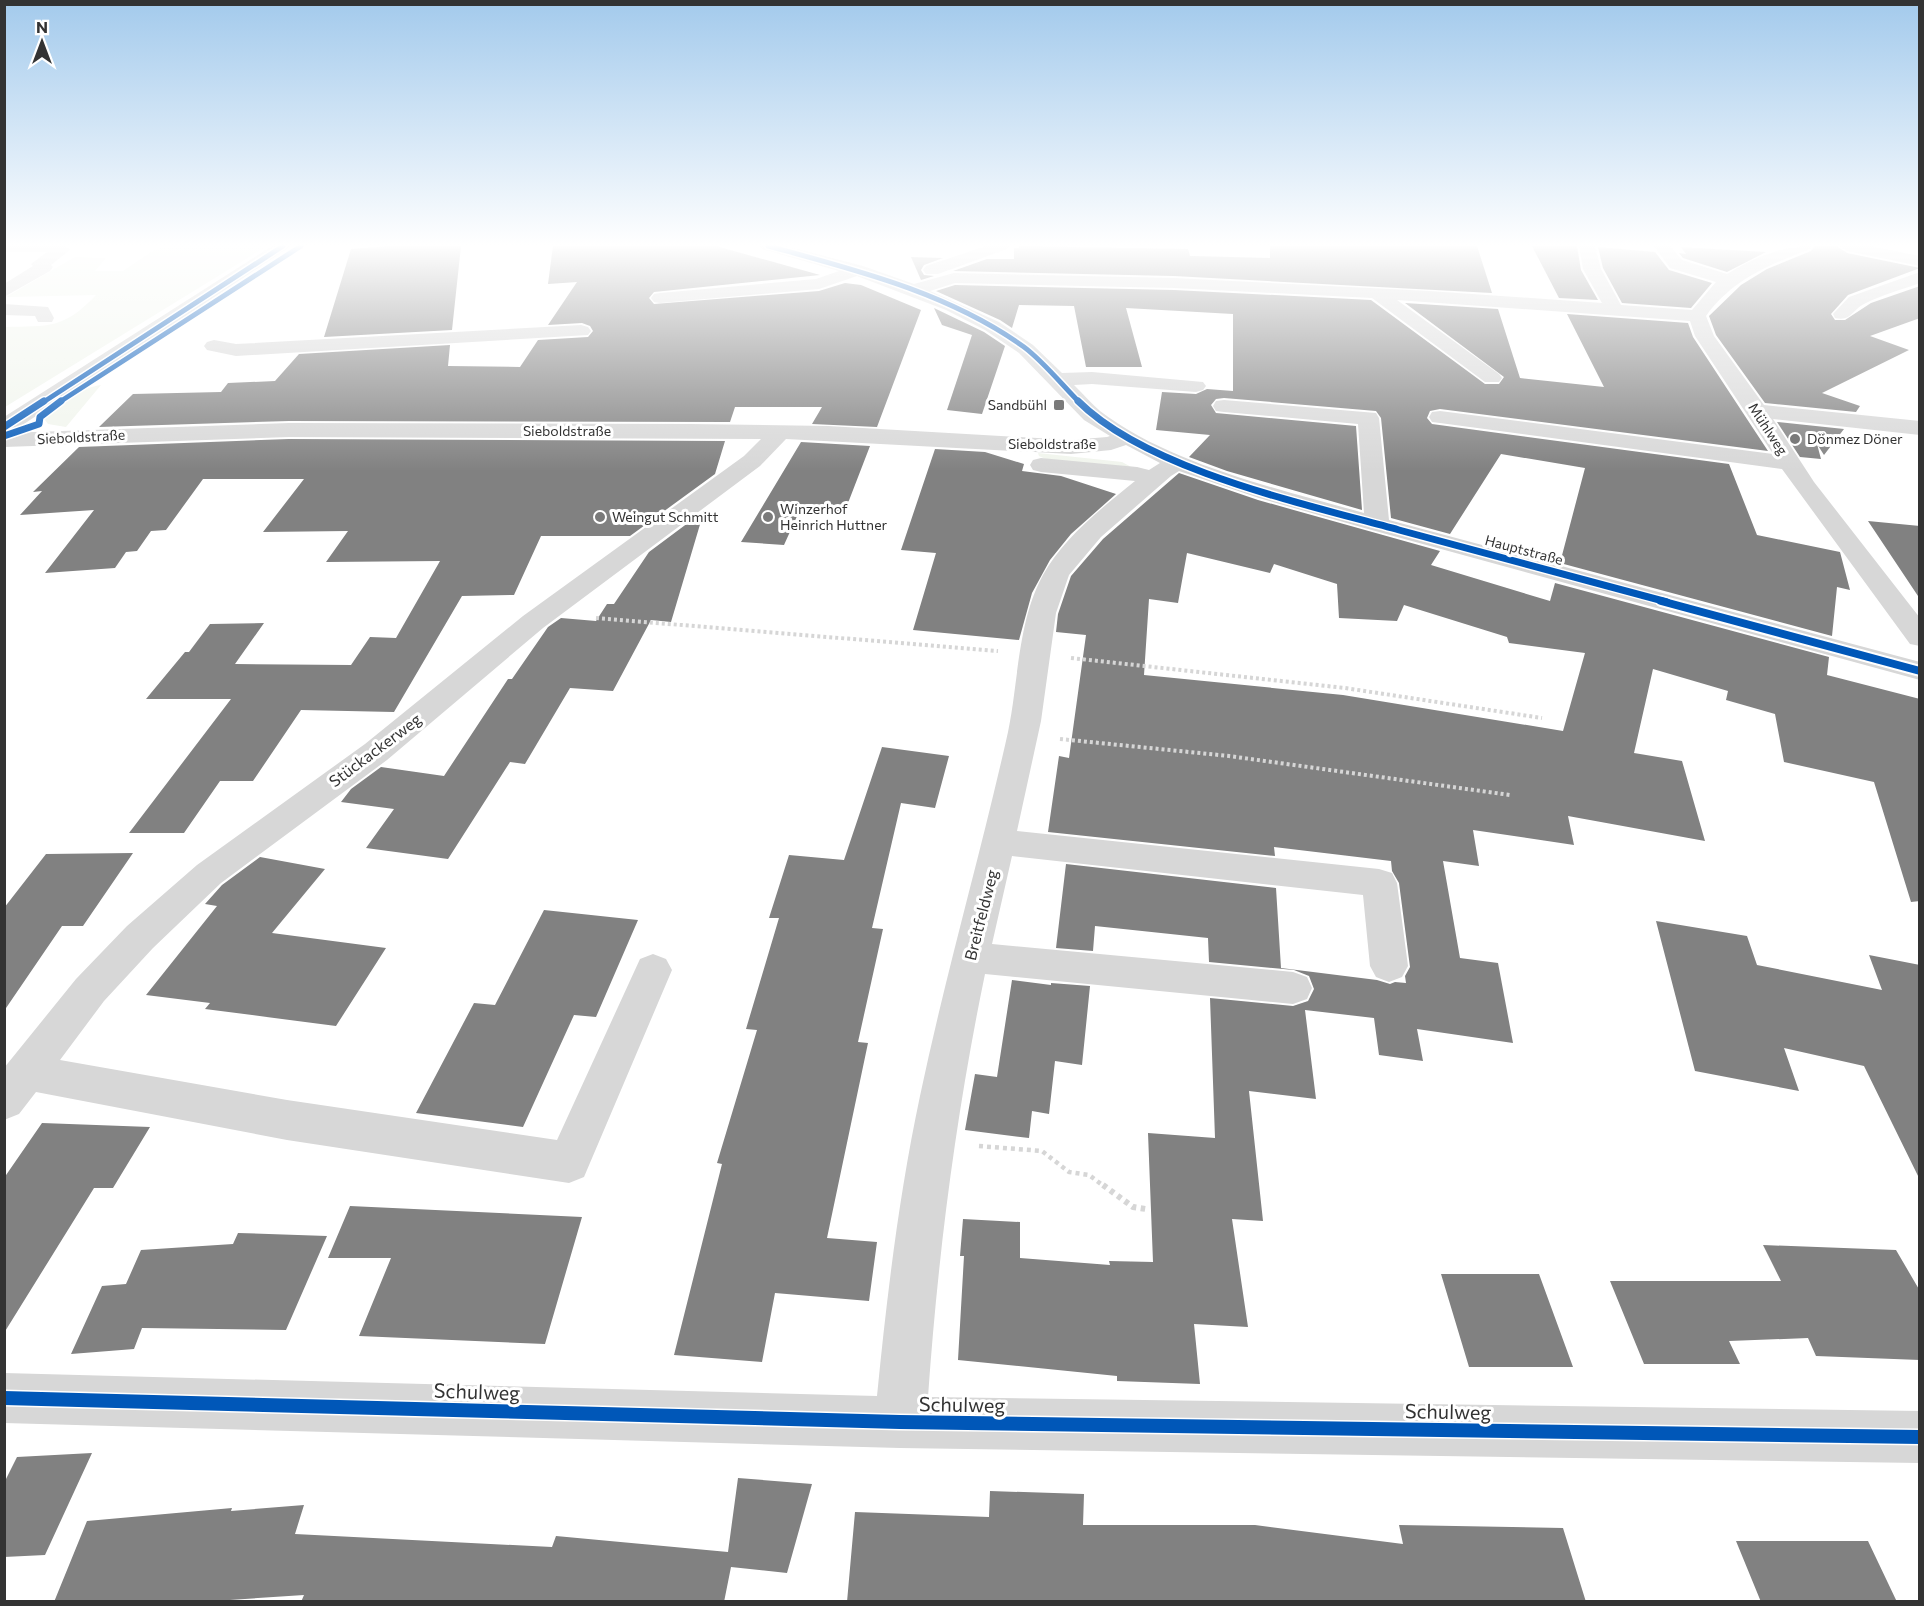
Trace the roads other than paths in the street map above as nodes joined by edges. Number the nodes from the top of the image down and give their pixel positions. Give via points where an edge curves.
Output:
1 (167, 321) edge
2 (981, 321) edge
3 (1414, 321) edge
4 (1699, 321) edge
5 (326, 330) dead end
6 (581, 331) dead end
7 (246, 338) dead end
8 (214, 346) dead end
9 (1492, 378) dead end
10 (1055, 380) junction
11 (1196, 386) dead end
12 (1224, 406) dead end
13 (1757, 411) junction
14 (1440, 417) dead end
15 (4, 427) edge
16 (1920, 428) edge
17 (867, 436) junction
18 (1127, 437) junction
19 (4, 440) edge
20 (774, 440) junction
21 (829, 447) dead end
22 (946, 456) dead end
23 (1790, 463) junction
24 (1029, 464) dead end
25 (1164, 471) junction
26 (1377, 524) junction
27 (1920, 638) edge
28 (1920, 671) edge
29 (998, 842) junction
30 (970, 957) junction
31 (1389, 966) dead end
32 (653, 970) dead end
33 (1293, 988) dead end
34 (16, 1087) edge
35 (4, 1398) edge
36 (900, 1422) junction
37 (1920, 1437) edge

1 - 15 street
2 - 10 street, Hauptstraße via 1026,349
3 - 9 street
4 - 13 street, Mühlweg via 1705,336
5 - 7 street
6 - 8 street via 236,350
10 - 11 street via 1092,378
10 - 18 street, Hauptstraße via 1092,415
12 - 26 street via 1368,418
13 - 16 street
13 - 23 street, Mühlweg
14 - 23 street
17 - 18 street, Sieboldstraße via 1071,447 1112,443
17 - 20 street, Sieboldstraße
17 - 22 street via 859,451
18 - 25 street, Hauptstraße
19 - 20 street, Sieboldstraße via 289,430
20 - 21 street
20 - 34 street, Stückackerweg via 752,462 545,614 376,752 209,874 90,990
23 - 27 street, Mühlweg
24 - 25 street via 1137,474
25 - 26 street, Hauptstraße via 1267,493
25 - 29 street, Breitfeldweg via 1070,554 1057,572 1047,595 1023,735
26 - 28 street, Hauptstraße
29 - 30 street, Breitfeldweg
29 - 31 street via 1379,883
30 - 33 street
30 - 36 street, Breitfeldweg via 932,1148 914,1273
32 - 34 street via 569,1162 287,1120
35 - 36 street, Schulweg
36 - 37 street, Schulweg

